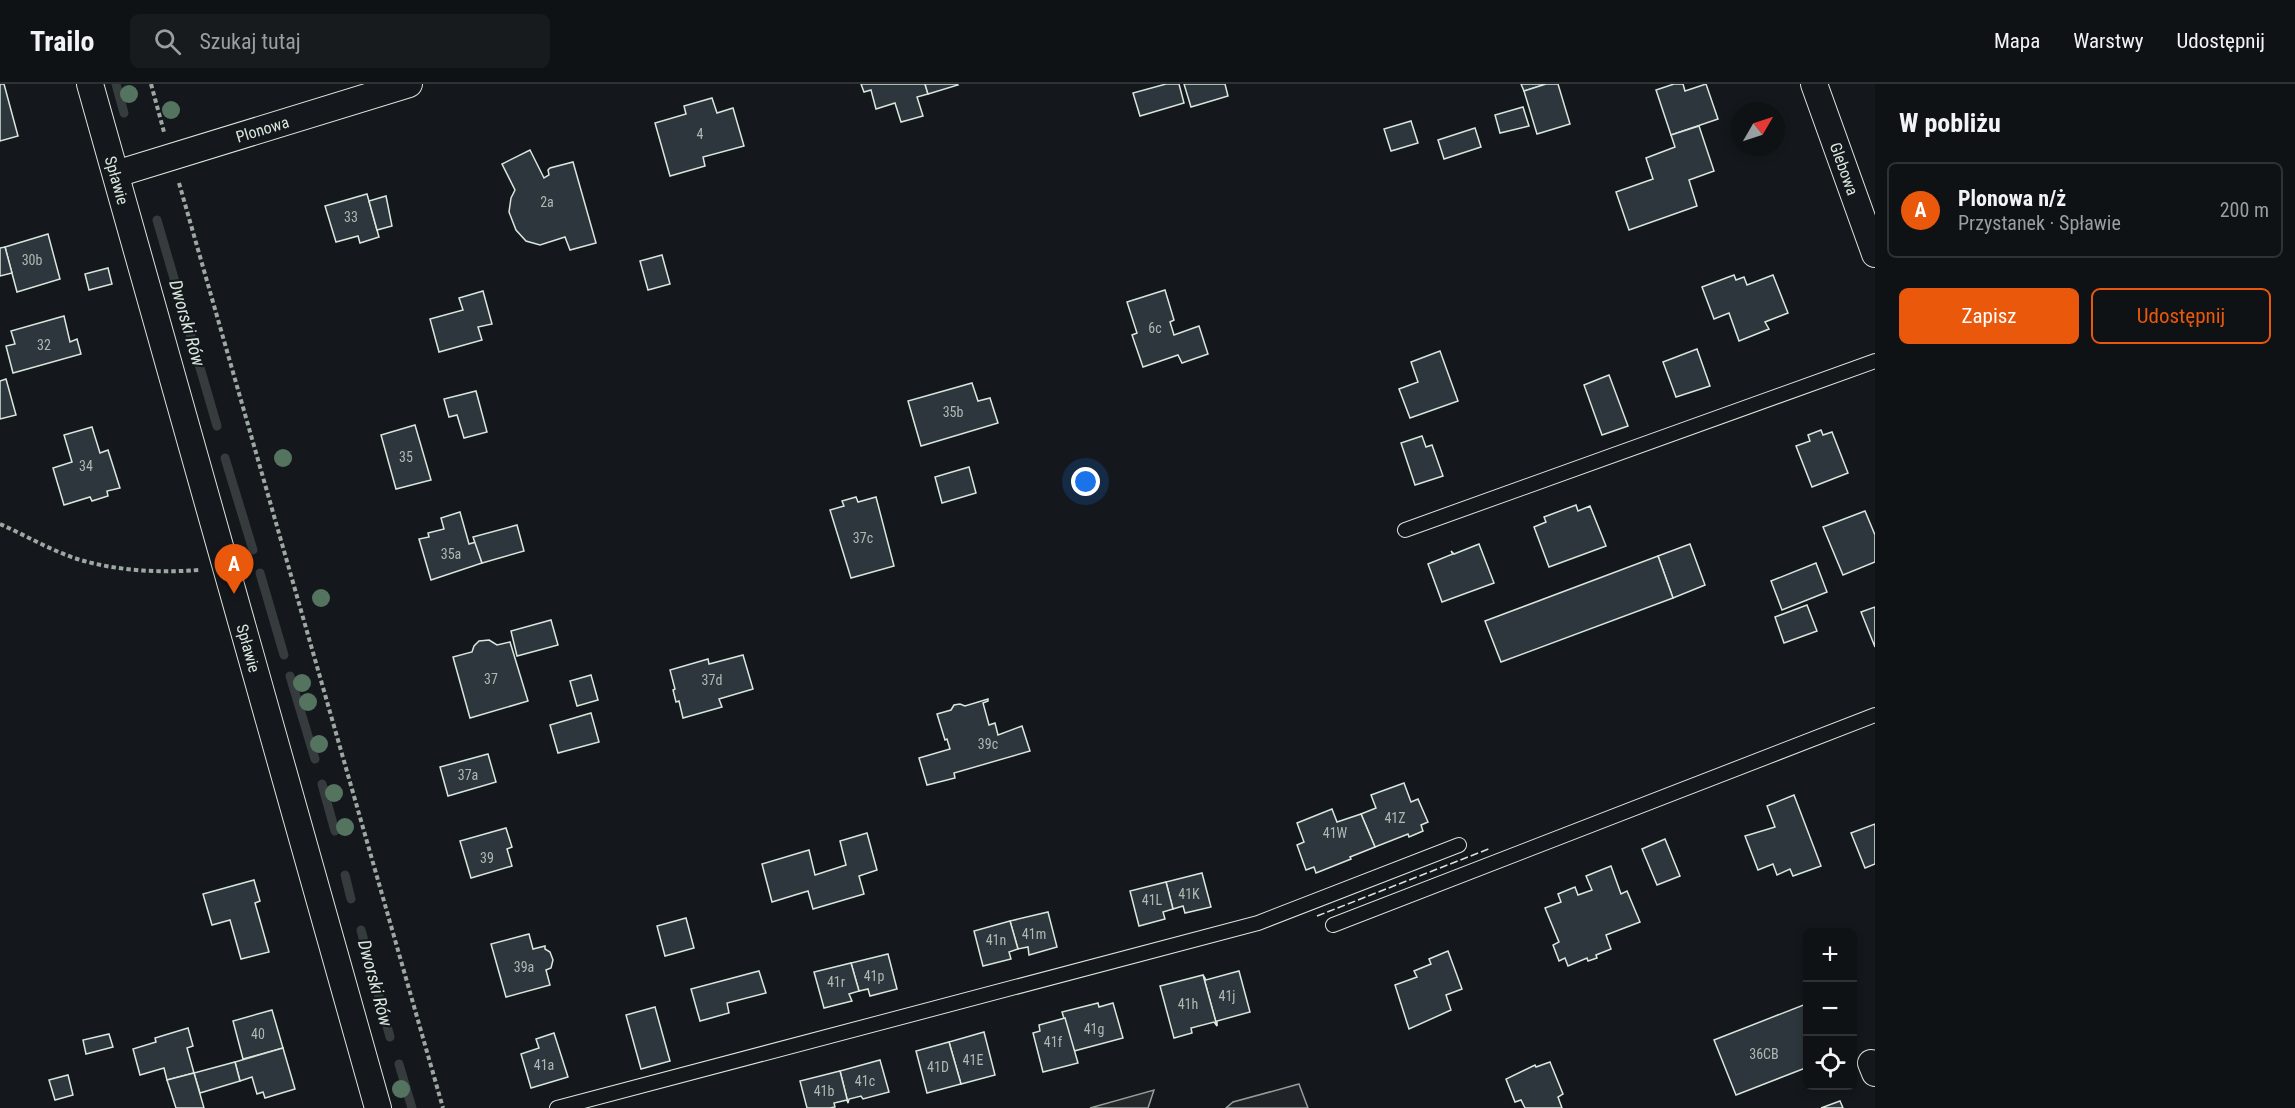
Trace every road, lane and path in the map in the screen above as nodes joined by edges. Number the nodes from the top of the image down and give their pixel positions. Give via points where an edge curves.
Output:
1 (90, 84) edge
2 (151, 84) edge
3 (409, 84) edge
4 (1814, 84) edge
5 (171, 156) junction
6 (116, 174) junction
7 (1875, 254) edge
8 (1875, 361) edge
9 (0, 524) edge
10 (1405, 530) dead end
11 (226, 567) junction
12 (1875, 715) edge
13 (1459, 845) dead end
14 (1333, 925) dead end
15 (378, 1108) edge
16 (443, 1108) edge
17 (557, 1108) edge

1 - 6 street, Spławie
2 - 5 path
3 - 5 street, Plonowa
4 - 7 street, Glebowa
5 - 6 street, Plonowa
5 - 16 path
6 - 11 street, Spławie
8 - 10 lane
9 - 11 path via 84,561 169,573
11 - 15 street, Spławie
12 - 14 lane
13 - 17 lane via 1258,923

